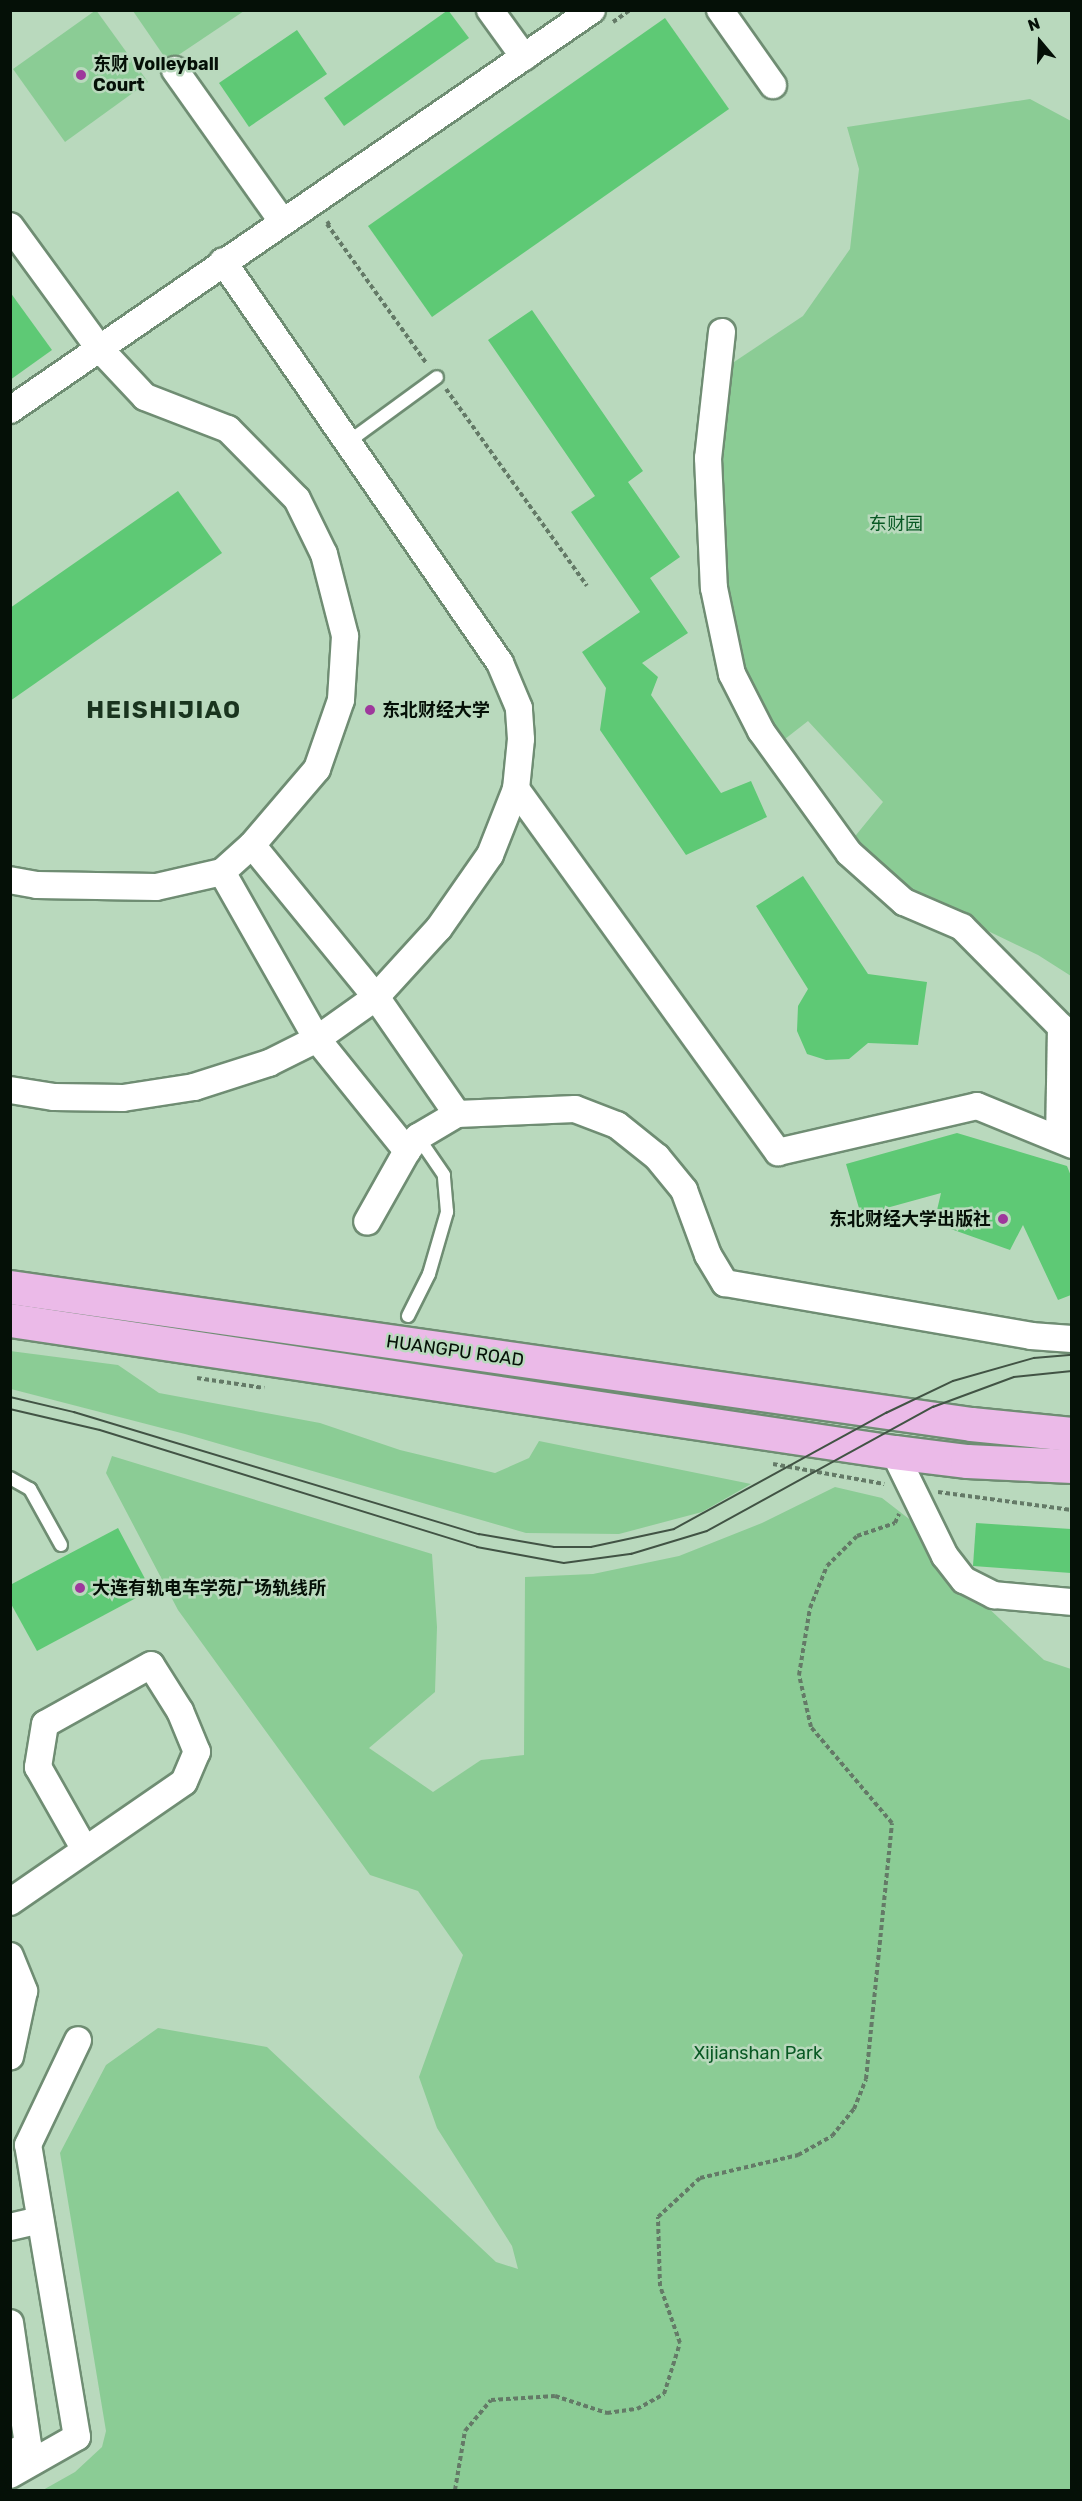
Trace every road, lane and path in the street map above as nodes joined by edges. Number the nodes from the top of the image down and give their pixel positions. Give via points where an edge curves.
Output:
1 (490, 10) edge
2 (630, 10) edge
3 (720, 10) edge
4 (601, 17) edge
5 (524, 57) junction
6 (175, 70) dead end
7 (773, 85) dead end
8 (337, 217) dead end
9 (282, 221) junction
10 (10, 226) edge
11 (223, 261) junction
12 (722, 332) dead end
13 (99, 348) junction
14 (437, 377) junction
15 (10, 411) edge
16 (348, 442) junction
17 (587, 586) dead end
18 (516, 789) junction
19 (252, 845) junction
20 (222, 872) junction
21 (10, 880) edge
22 (376, 997) junction
23 (317, 1039) junction
24 (10, 1090) edge
25 (457, 1114) junction
26 (1065, 1141) edge
27 (413, 1144) junction
28 (367, 1222) dead end
29 (10, 1287) edge
30 (408, 1316) dead end
31 (10, 1320) edge
32 (1071, 1339) edge
33 (1071, 1434) edge
34 (894, 1452) junction
35 (1071, 1466) edge
36 (10, 1478) edge
37 (911, 1489) junction
38 (1071, 1510) edge
39 (61, 1545) dead end
40 (1071, 1602) edge
41 (85, 1850) junction
42 (10, 1902) edge
43 (10, 1956) edge
44 (78, 2040) dead end
45 (10, 2057) edge
46 (40, 2220) junction
47 (10, 2227) edge
48 (10, 2323) edge
49 (10, 2454) edge
50 (10, 2475) edge
51 (455, 2490) edge

1 - 5 street
2 - 4 path
3 - 7 street
4 - 5 street
5 - 9 street
6 - 9 street
8 - 14 path via 327,224
9 - 11 street
10 - 13 street
11 - 13 street
11 - 16 street
12 - 26 street via 708,458 714,588 732,674 761,731 849,854 904,902 962,927 1060,1027
13 - 15 street
13 - 19 street via 145,397 228,429 297,499 324,554 345,636 341,700 317,769
14 - 16 lane
14 - 17 path
16 - 18 street via 500,663 519,708 521,739
18 - 22 street via 490,855 439,928
18 - 26 street via 778,1152 977,1106
19 - 20 street
19 - 22 street
20 - 21 street via 156,887 37,885
20 - 23 street
22 - 23 street
22 - 25 street
23 - 24 street via 268,1064 194,1087 123,1098 54,1097
23 - 27 street
25 - 27 street
25 - 32 street via 575,1109 618,1125 657,1157 684,1190 708,1255 725,1283 1031,1336
27 - 28 street
27 - 30 lane via 444,1175 447,1212 432,1265
29 - 33 highway, HUANGPU ROAD via 899,1414
31 - 34 highway, HUANGPU ROAD
34 - 35 highway, HUANGPU ROAD via 967,1461
34 - 37 street
36 - 39 lane via 30,1489
37 - 38 path
37 - 40 street via 945,1556 964,1580 994,1595
37 - 51 path via 895,1522 857,1536 827,1566 810,1608 799,1675 811,1727 892,1823 866,2079 854,2109 832,2136 798,2155 700,2178 658,2217 660,2286 680,2343 664,2394 637,2409 607,2413 555,2396 491,2400 465,2431
41 - 41 street via 184,1782 197,1752 180,1711 151,1665 45,1724 38,1767
41 - 42 street
43 - 45 street via 24,1991
44 - 46 street via 28,2145
46 - 47 street
46 - 50 street via 77,2437
48 - 49 street via 28,2445

